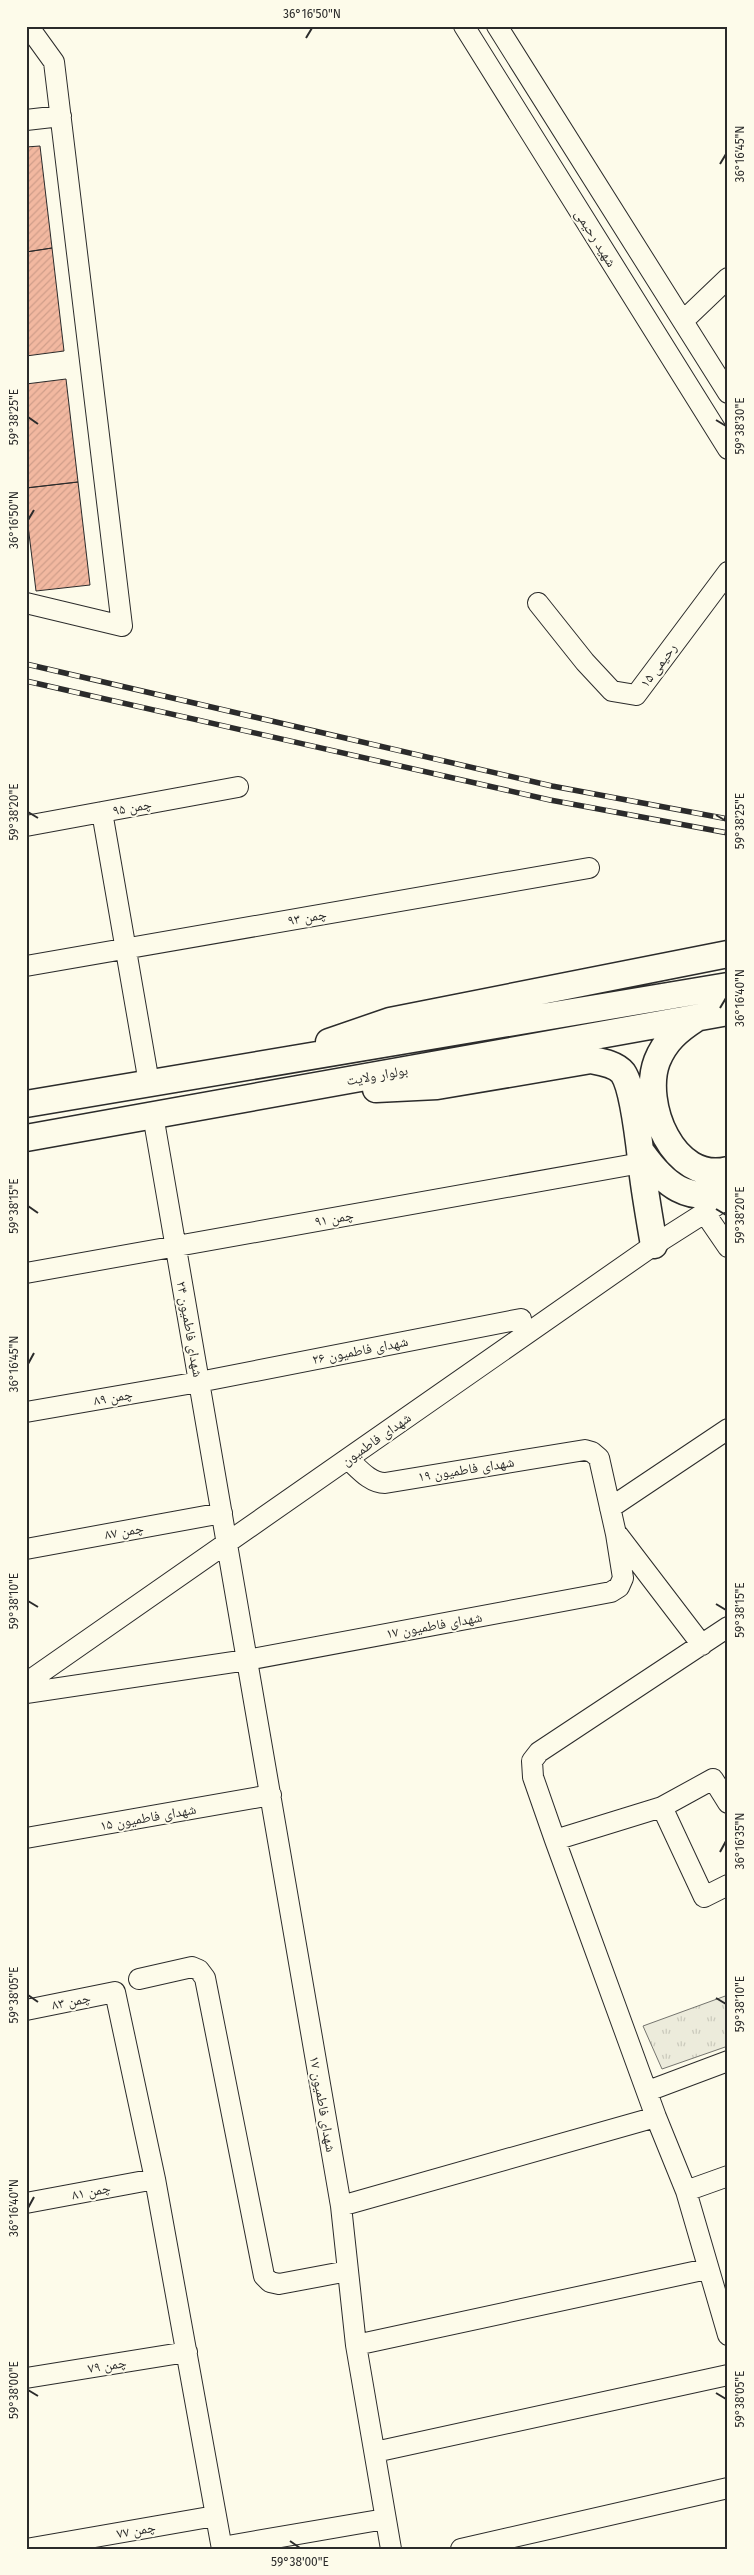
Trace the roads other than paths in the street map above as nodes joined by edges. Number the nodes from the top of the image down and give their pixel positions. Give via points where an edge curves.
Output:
1 (28, 26) edge
2 (464, 26) edge
3 (497, 26) edge
4 (61, 116) junction
5 (26, 120) edge
6 (728, 278) edge
7 (683, 321) junction
8 (728, 393) edge
9 (728, 449) edge
10 (728, 572) edge
11 (26, 603) edge
12 (538, 603) dead end
13 (238, 787) dead end
14 (102, 812) junction
15 (26, 826) edge
16 (589, 868) dead end
17 (126, 948) junction
18 (728, 954) edge
19 (26, 966) edge
20 (728, 986) edge
21 (728, 1012) edge
22 (699, 1017) junction
23 (259, 1065) junction
24 (149, 1083) junction
25 (270, 1094) junction
26 (26, 1104) edge
27 (153, 1115) junction
28 (26, 1138) edge
29 (641, 1158) junction
30 (728, 1170) edge
31 (728, 1192) edge
32 (728, 1198) edge
33 (704, 1212) junction
34 (654, 1244) junction
35 (176, 1247) junction
36 (728, 1247) edge
37 (26, 1272) edge
38 (521, 1319) dead end
39 (199, 1382) junction
40 (26, 1412) edge
41 (728, 1429) edge
42 (348, 1459) junction
43 (610, 1508) junction
44 (222, 1513) junction
45 (616, 1534) junction
46 (227, 1543) junction
47 (26, 1549) edge
48 (728, 1627) edge
49 (702, 1645) junction
50 (247, 1660) junction
51 (26, 1683) edge
52 (26, 1693) edge
53 (271, 1795) junction
54 (728, 1803) edge
55 (662, 1807) junction
56 (26, 1838) edge
57 (555, 1840) junction
58 (728, 1885) edge
59 (139, 1979) dead end
60 (26, 2010) edge
61 (728, 2061) edge
62 (648, 2090) junction
63 (656, 2117) junction
64 (728, 2176) edge
65 (155, 2178) junction
66 (686, 2191) junction
67 (26, 2203) edge
68 (341, 2206) junction
69 (707, 2269) junction
70 (348, 2271) junction
71 (722, 2296) edge
72 (728, 2335) edge
73 (356, 2345) junction
74 (187, 2352) junction
75 (728, 2375) edge
76 (26, 2378) edge
77 (375, 2452) junction
78 (728, 2488) edge
79 (215, 2516) junction
80 (386, 2519) junction
81 (222, 2548) edge
82 (26, 2549) edge
83 (391, 2549) edge
84 (461, 2549) edge

1 - 4 street via 54,62
2 - 9 street, شهید رحیمی
3 - 7 street, شهید رحیمی
4 - 5 street
4 - 11 street via 122,626
6 - 7 street
7 - 8 street, شهید رحیمی
10 - 12 street, رحیمی ۱۵ via 636,695 612,691
13 - 14 street, چمن ۹۵
14 - 15 street, چمن ۹۵
14 - 17 street
16 - 17 street, چمن ۹۳
17 - 19 street, چمن ۹۳
17 - 24 street
18 - 23 main road via 390,1021
20 - 23 main road, بولوار ولایت
21 - 22 main road, بولوار ولایت
22 - 25 main road, بولوار ولایت
22 - 30 main road via 676,1032 665,1046 657,1062 652,1086 666,1137 682,1158 697,1167 720,1172
23 - 24 main road, بولوار ولایت
24 - 26 main road, بولوار ولایت
25 - 27 main road, بولوار ولایت
25 - 29 main road via 438,1086 591,1060 611,1064 623,1073
27 - 28 main road, بولوار ولایت
27 - 35 street, شهدای فاطمیون ۲۴
29 - 31 main road via 658,1175 693,1195 709,1197
29 - 34 main road
29 - 35 street, چمن ۹۱
32 - 33 street, شهدای فاطمیون
33 - 34 street, شهدای فاطمیون
33 - 36 street
34 - 42 street, شهدای فاطمیون
35 - 37 street, چمن ۹۱
35 - 39 street, شهدای فاطمیون ۲۴
38 - 39 street, شهدای فاطمیون ۲۶
39 - 40 street, چمن ۸۹
39 - 44 street, شهدای فاطمیون ۲۴
41 - 43 street
42 - 43 street, شهدای فاطمیون ۱۹ via 377,1483 585,1450 599,1458
42 - 46 street, شهدای فاطمیون
43 - 45 street
44 - 46 street, شهدای فاطمیون ۲۴
44 - 47 street, چمن ۸۷
45 - 49 street
45 - 50 street, شهدای فاطمیون ۱۷ via 624,1578 611,1592
46 - 50 street, شهدای فاطمیون ۱۷
46 - 51 street, شهدای فاطمیون
48 - 49 street
49 - 57 street via 539,1752 532,1762 533,1777
50 - 52 street, شهدای فاطمیون ۱۷
50 - 53 street, شهدای فاطمیون ۱۷
53 - 56 street, شهدای فاطمیون ۱۵
53 - 68 street, شهدای فاطمیون ۱۷
54 - 55 street via 714,1779
55 - 57 street
55 - 58 street via 704,1898
57 - 62 street
59 - 70 street via 192,1967 205,1978 264,2276 279,2284
60 - 65 street, چمن ۸۳ via 115,1992
61 - 62 street
62 - 63 street
63 - 66 street
63 - 68 street
64 - 66 street
65 - 67 street, چمن ۸۱
65 - 74 street
66 - 69 street
68 - 70 street, شهدای فاطمیون ۱۷
69 - 71 street
69 - 73 street
70 - 73 street, شهدای فاطمیون ۱۷
71 - 72 street
73 - 77 street, شهدای فاطمیون ۱۷
74 - 76 street, چمن ۷۹
74 - 79 street
75 - 77 street
77 - 80 street, شهدای فاطمیون ۱۷
78 - 84 street
79 - 81 street
79 - 82 street, چمن ۷۷
80 - 81 street
80 - 83 street, شهدای فاطمیون ۱۷

